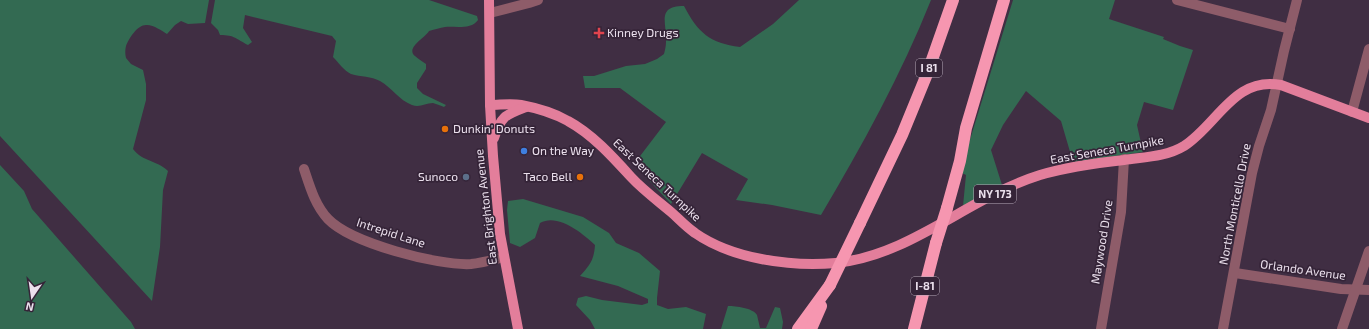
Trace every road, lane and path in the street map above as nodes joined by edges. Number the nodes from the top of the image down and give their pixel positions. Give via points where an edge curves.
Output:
1 (489, 0) edge
2 (538, 0) edge
3 (953, 0) edge
4 (1004, 0) edge
5 (1178, 0) edge
6 (1297, 0) edge
7 (490, 13) junction
8 (1290, 29) junction
9 (1369, 49) edge
10 (1277, 84) junction
11 (490, 105) junction
12 (527, 106) junction
13 (1352, 112) junction
14 (1369, 118) edge
15 (492, 144) junction
16 (1124, 160) junction
17 (304, 169) dead end
18 (1369, 251) edge
19 (504, 258) junction
20 (1235, 273) junction
21 (830, 285) junction
22 (1356, 289) junction
23 (1369, 290) edge
24 (518, 329) edge
25 (798, 329) edge
26 (811, 329) edge
27 (914, 329) edge
28 (1101, 329) edge
29 (1223, 329) edge
30 (1342, 329) edge

1 - 7 main road
2 - 7 street
3 - 21 highway, I 81, bridge via 902,135
4 - 27 highway, I-81, bridge via 966,128 960,161
5 - 8 street
6 - 8 street, North Monticello Drive
7 - 11 main road
8 - 10 street, North Monticello Drive
9 - 13 street
10 - 13 main road, East Seneca Turnpike / NY 173
10 - 16 main road, East Seneca Turnpike / NY 173 via 1266,83 1248,88 1233,98 1195,138 1182,147 1169,153
10 - 20 street, North Monticello Drive via 1252,173
11 - 12 main road, East Seneca Turnpike / NY 173
11 - 15 main road, East Brighton Avenue
12 - 15 main road via 509,113 498,124
12 - 16 main road, East Seneca Turnpike / NY 173 via 568,121 593,138 658,201 694,232 717,246 750,256 806,264 839,262 884,251 930,230 981,201 1040,175
13 - 14 main road, East Seneca Turnpike / NY 173
15 - 19 main road, East Brighton Avenue
16 - 28 street, Maywood Drive via 1121,212
17 - 19 street, Intrepid Lane via 320,209 334,225 354,237 416,256 450,263 470,264
18 - 22 street
19 - 24 main road, East Brighton Avenue
20 - 22 street, Orlando Avenue
20 - 29 street, North Monticello Drive
21 - 25 highway
21 - 26 highway, I 81
22 - 23 street, Orlando Avenue
22 - 30 street

